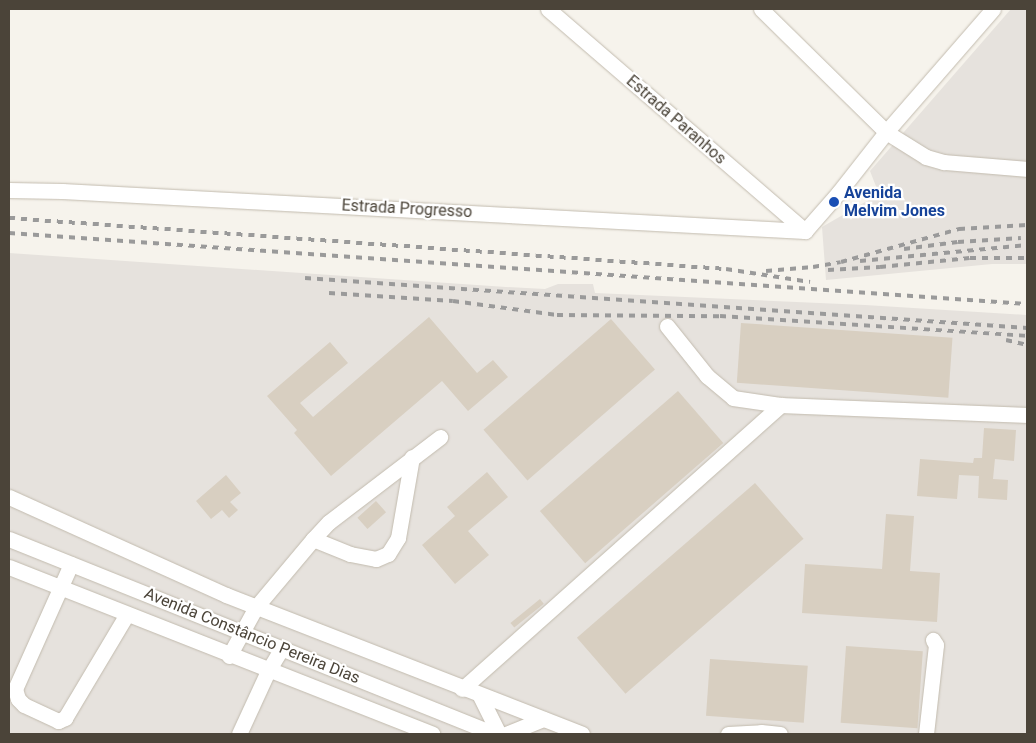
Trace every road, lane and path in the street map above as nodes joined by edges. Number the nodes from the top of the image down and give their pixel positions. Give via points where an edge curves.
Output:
1 (548, 9) edge
2 (761, 9) edge
3 (993, 9) edge
4 (886, 132) junction
5 (1027, 169) edge
6 (9, 190) edge
7 (805, 231) junction
8 (667, 326) dead end
9 (781, 405) junction
10 (1027, 415) edge
11 (440, 437) dead end
12 (412, 457) junction
13 (9, 497) edge
14 (9, 539) edge
15 (313, 539) junction
16 (71, 564) junction
17 (9, 567) edge
18 (62, 587) junction
19 (256, 607) junction
20 (126, 614) junction
21 (242, 631) junction
22 (933, 640) dead end
23 (282, 648) junction
24 (229, 656) junction
25 (268, 671) junction
26 (462, 689) junction
27 (480, 696) junction
28 (543, 720) junction
29 (238, 734) edge
30 (432, 734) edge
31 (495, 734) edge
32 (499, 734) edge
33 (506, 734) edge
34 (582, 734) edge
35 (728, 734) edge
36 (780, 734) edge
37 (926, 734) edge

1 - 7 street, Estrada Paranhos
2 - 4 street
3 - 4 street
4 - 5 street via 926,157 944,162
4 - 7 street
6 - 7 street, Estrada Progresso
8 - 9 street via 707,376 733,398
9 - 10 street
9 - 26 street
11 - 12 street
12 - 15 street via 329,522
12 - 15 street via 398,538 388,554 376,559 350,554
13 - 19 street
14 - 16 street, Avenida Constâncio Pereira Dias
15 - 19 street
16 - 18 street
16 - 21 street, Avenida Constâncio Pereira Dias
17 - 18 street, Avenida Constâncio Pereira Dias
18 - 20 street, Avenida Constâncio Pereira Dias
18 - 20 street via 15,689 24,705 58,721 65,718 74,705
19 - 21 street
19 - 26 street
20 - 24 street, Avenida Constâncio Pereira Dias
21 - 23 street, Avenida Constâncio Pereira Dias
21 - 24 street
22 - 37 street via 936,645
23 - 25 street
23 - 31 street, Avenida Constâncio Pereira Dias
24 - 25 street, Avenida Constâncio Pereira Dias
25 - 29 street
25 - 30 street, Avenida Constâncio Pereira Dias
26 - 27 street
27 - 28 street
27 - 32 street
28 - 33 street
28 - 34 street
35 - 36 street

